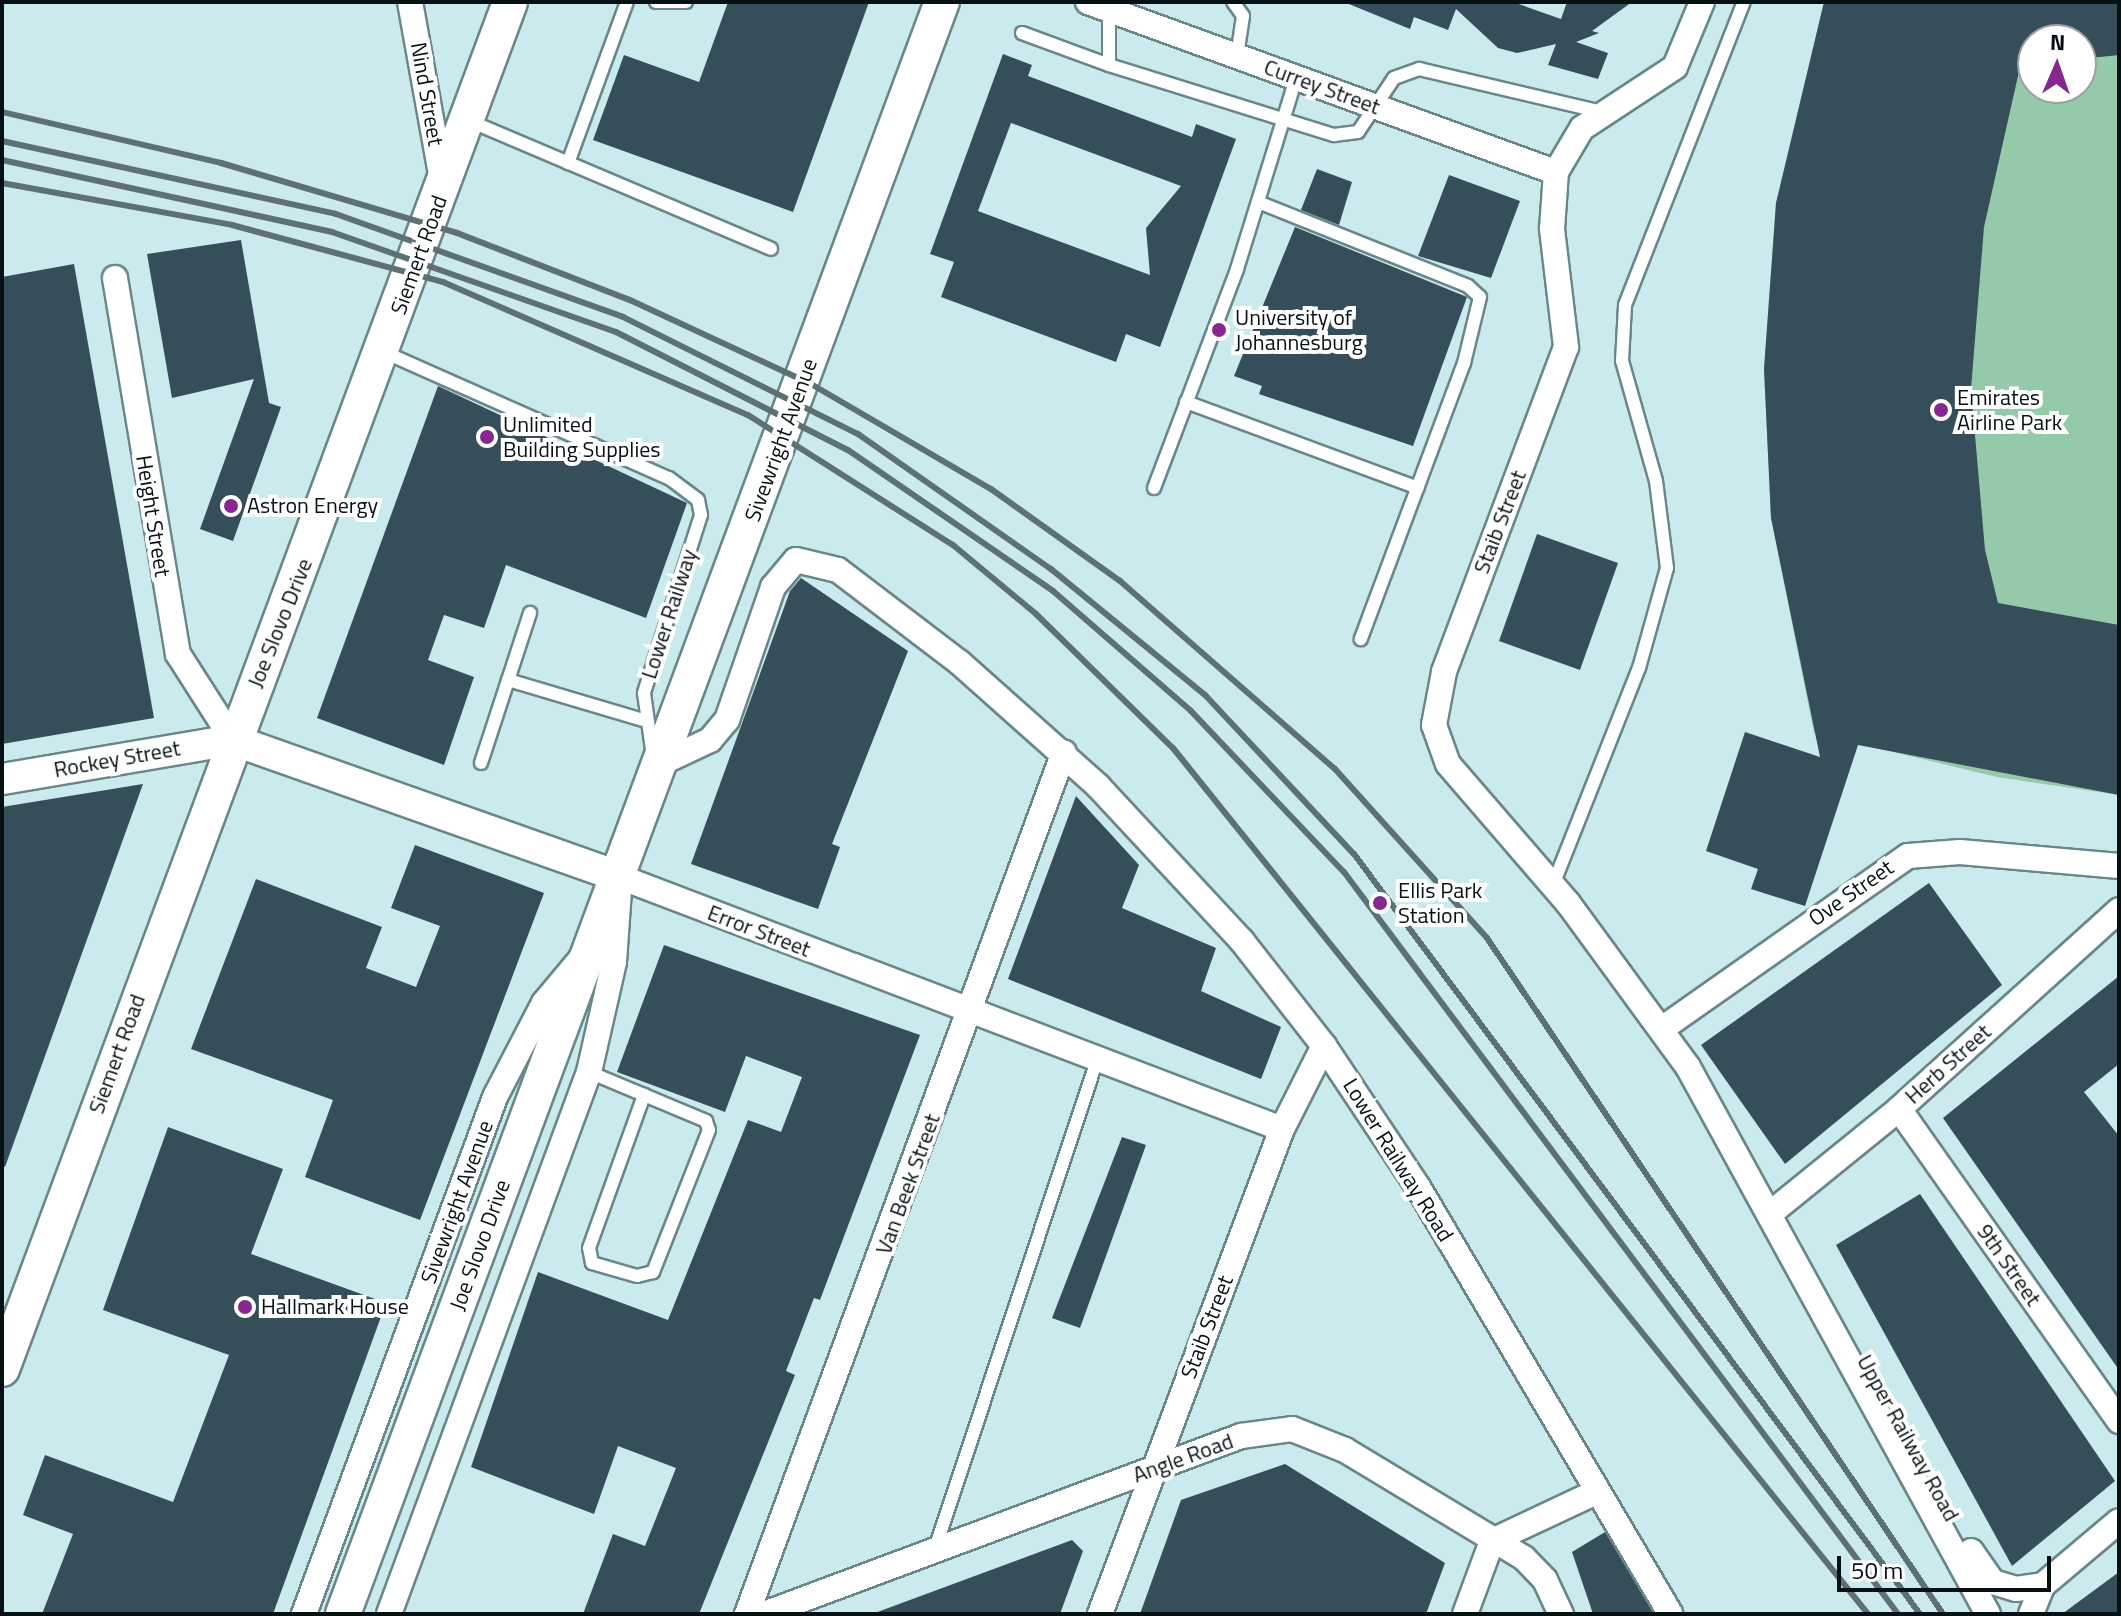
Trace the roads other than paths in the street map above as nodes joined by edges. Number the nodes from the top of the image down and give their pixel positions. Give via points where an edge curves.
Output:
1 (410, 2) edge
2 (510, 2) edge
3 (627, 2) edge
4 (656, 2) edge
5 (686, 2) edge
6 (942, 2) edge
7 (1233, 2) edge
8 (1702, 2) edge
9 (1744, 2) edge
10 (1099, 6) edge
11 (1022, 33) dead end
12 (1237, 56) junction
13 (1109, 65) junction
14 (1296, 78) junction
15 (1375, 106) junction
16 (1603, 112) junction
17 (467, 120) junction
18 (1282, 120) junction
19 (568, 163) junction
20 (1556, 172) junction
21 (443, 186) junction
22 (1258, 202) junction
23 (771, 249) dead end
24 (115, 278) dead end
25 (384, 352) junction
26 (1186, 402) junction
27 (1154, 488) dead end
28 (1418, 488) junction
29 (326, 507) joint
30 (530, 613) dead end
31 (1361, 639) dead end
32 (508, 680) junction
33 (643, 720) junction
34 (233, 740) junction
35 (1064, 752) junction
36 (481, 763) dead end
37 (655, 766) junction
38 (2, 779) edge
39 (2119, 866) edge
40 (620, 877) junction
41 (1553, 885) junction
42 (2119, 910) edge
43 (594, 942) junction
44 (972, 1013) junction
45 (1663, 1028) junction
46 (1324, 1046) junction
47 (1097, 1060) junction
48 (589, 1072) junction
49 (644, 1095) junction
50 (1899, 1109) junction
51 (1282, 1129) junction
52 (1776, 1219) junction
53 (2, 1369) edge
54 (2119, 1421) edge
55 (1152, 1469) junction
56 (1596, 1492) junction
57 (2119, 1521) edge
58 (1492, 1541) junction
59 (935, 1549) junction
60 (2043, 1585) junction
61 (304, 1614) edge
62 (343, 1614) edge
63 (389, 1614) edge
64 (747, 1614) edge
65 (764, 1614) edge
66 (1100, 1614) edge
67 (1465, 1614) edge
68 (1561, 1614) edge
69 (1671, 1614) edge
70 (1988, 1614) edge
71 (2031, 1614) edge

1 - 21 street, Nind Street
2 - 17 main road, Siemert Road
3 - 19 lane
4 - 5 lane
6 - 37 main road, Sivewright Avenue via 734,573
7 - 12 lane via 1243,16
8 - 16 street, Staib Street via 1668,75
9 - 41 lane via 1625,305 1622,361 1656,481 1667,568 1639,668
10 - 12 street, Currey Street
10 - 13 lane
11 - 13 lane
12 - 14 street, Currey Street
13 - 18 lane
14 - 15 street, Currey Street
14 - 18 lane
15 - 16 lane via 1394,78 1419,69
15 - 18 lane via 1367,123 1347,136
15 - 20 street, Currey Street
16 - 20 street, Staib Street via 1582,128
17 - 19 lane
17 - 21 main road, Siemert Road
18 - 22 lane
19 - 23 lane
20 - 41 street, Staib Street via 1552,229 1566,347 1444,672 1434,725 1448,764
21 - 25 main road, Siemert Road
22 - 26 lane
22 - 28 lane via 1468,286 1480,297 1481,314
24 - 34 street, Height Street via 178,654
25 - 29 main road, Siemert Road
25 - 33 lane, Lower Railway via 669,478 698,500 701,515 648,674
26 - 27 lane
26 - 28 lane
28 - 31 lane
29 - 34 main road, Joe Slovo Drive
30 - 32 lane
32 - 33 lane
32 - 36 lane
33 - 37 lane, Lower Railway
34 - 38 street, Rockey Street
34 - 40 street, Error Street
34 - 53 main road, Siemert Road
35 - 37 street via 838,570 808,559 786,565 773,587 727,720 710,740
35 - 44 street, Van Beek Street
35 - 46 street, Lower Railway Road via 1242,941
37 - 40 main road, Sivewright Avenue
39 - 45 street, Ove Street via 1960,852 1908,856
40 - 43 main road, Joe Slovo Drive
40 - 44 street, Error Street
40 - 48 street via 614,962
41 - 45 street, Staib Street
42 - 50 street, Herb Street
43 - 61 street, Sivewright Avenue via 544,1003 495,1097
43 - 62 main road, Joe Slovo Drive
44 - 47 street, Error Street
44 - 64 street, Van Beek Street
45 - 52 street, Upper Railway Road
46 - 51 street, Staib Street
46 - 56 street, Lower Railway Road via 1418,1187
47 - 51 street, Error Street
47 - 59 lane
48 - 49 lane
48 - 63 street
49 - 49 lane via 589,1248 592,1263 637,1276 653,1272 709,1136 706,1121
50 - 52 street, Herb Street
50 - 54 street, 9th Street
51 - 55 street, Staib Street
52 - 60 street, Upper Railway Road via 1807,1252 1983,1572 2016,1589
52 - 70 street, Upper Railway Road
55 - 58 street, Angle Road via 1241,1436 1292,1429 1345,1450
55 - 59 street, Angle Road
55 - 66 street, Staib Street
56 - 58 street
56 - 69 street, Lower Railway Road
57 - 60 street
58 - 67 street
58 - 68 street, Angle Road via 1535,1567
59 - 65 street, Angle Road
60 - 71 street

